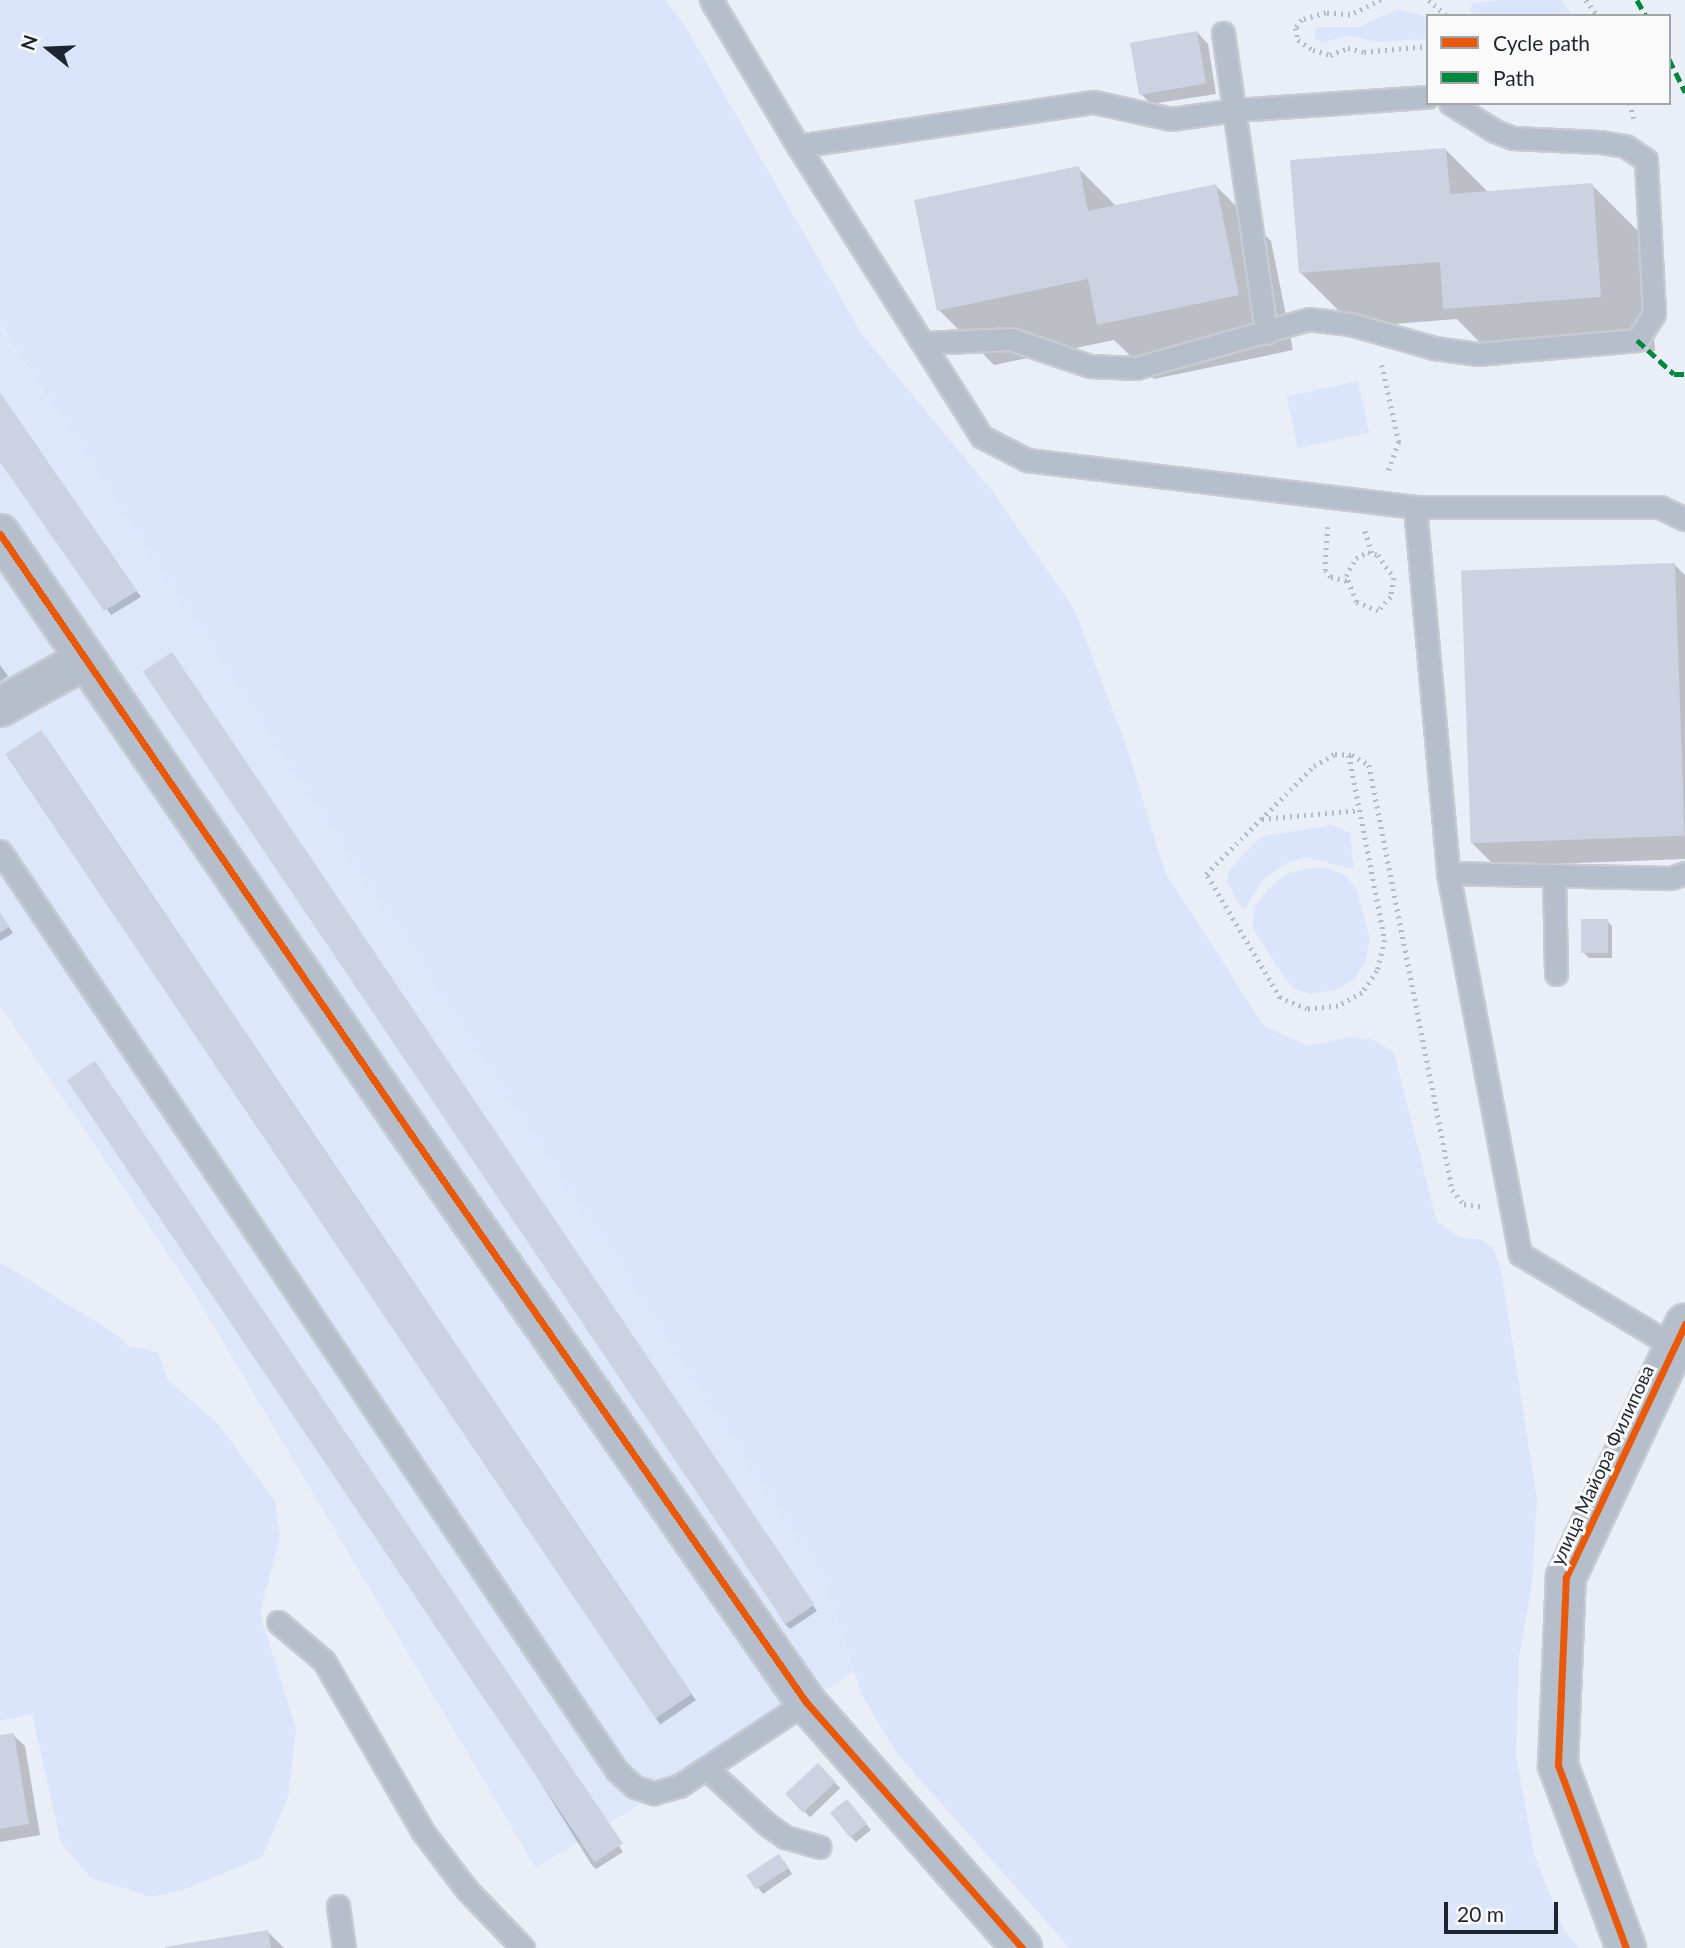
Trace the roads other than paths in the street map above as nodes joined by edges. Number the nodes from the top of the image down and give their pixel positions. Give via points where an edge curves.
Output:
1 (711, 0) edge
2 (1223, 33) dead end
3 (1426, 97) edge
4 (1453, 105) edge
5 (1235, 110) junction
6 (798, 146) junction
7 (1266, 333) junction
8 (923, 342) junction
9 (1415, 507) junction
10 (1685, 519) edge
11 (0, 534) edge
12 (86, 659) junction
13 (0, 707) edge
14 (0, 851) edge
15 (1448, 873) junction
16 (1685, 873) edge
17 (1555, 875) junction
18 (1556, 974) dead end
19 (1680, 1336) edge
20 (278, 1622) dead end
21 (806, 1702) junction
22 (707, 1769) junction
23 (820, 1847) dead end
24 (338, 1906) dead end
25 (344, 1948) edge
26 (523, 1948) edge
27 (1022, 1948) edge
28 (1626, 1948) edge

1 - 6 lane
2 - 5 lane
3 - 5 lane
4 - 7 lane via 1513,138 1625,146 1646,160 1654,314 1637,340 1477,354 1309,319
5 - 6 lane via 1171,119 1094,102
5 - 7 lane
6 - 8 lane
7 - 8 lane via 1136,368 1090,366 1011,339
8 - 9 lane via 982,437 1027,460
9 - 10 lane via 1660,507
9 - 15 lane
11 - 12 street
12 - 13 street
12 - 21 street
14 - 22 lane via 617,1771 635,1787 653,1793 679,1786
15 - 17 lane
15 - 19 lane via 1520,1254
16 - 17 lane via 1671,878
17 - 18 lane
19 - 28 street, улица Майора Филипова via 1566,1577 1558,1765
20 - 26 lane via 324,1661 423,1832 467,1890
21 - 22 lane
21 - 27 street
22 - 23 lane via 785,1837
24 - 25 lane

